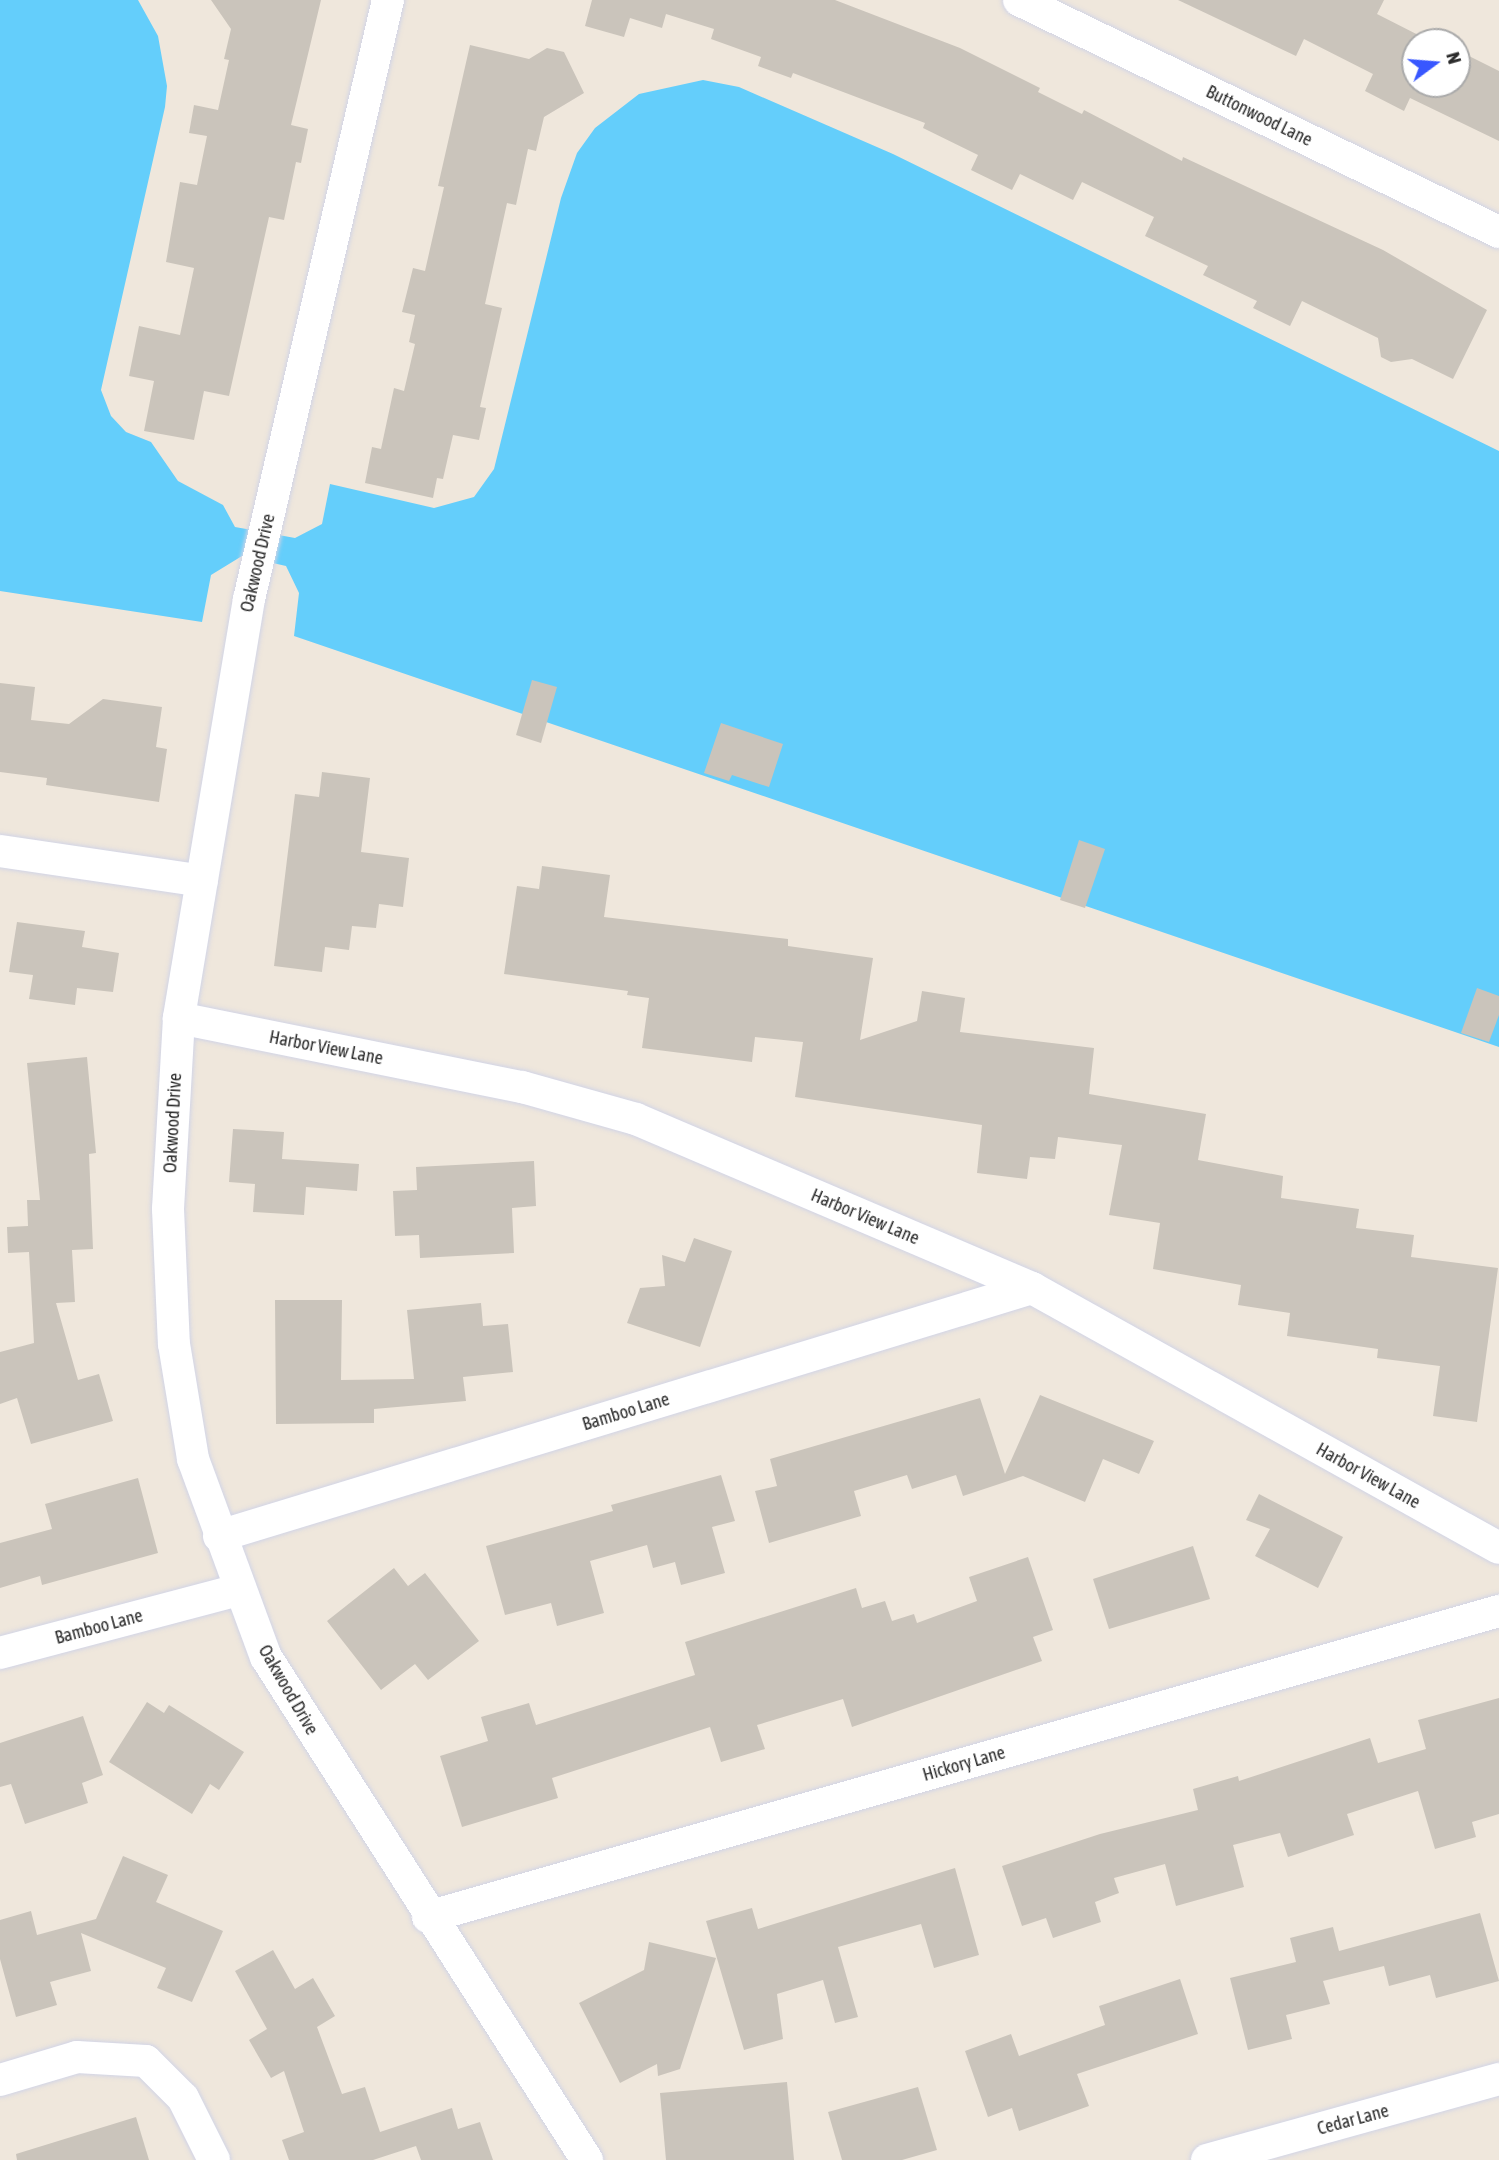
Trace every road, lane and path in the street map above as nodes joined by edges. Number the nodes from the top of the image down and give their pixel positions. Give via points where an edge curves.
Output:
1 (388, 0) edge
2 (1019, 0) edge
3 (1499, 232) edge
4 (0, 851) edge
5 (202, 881) junction
6 (179, 1018) junction
7 (1032, 1289) junction
8 (219, 1536) junction
9 (1499, 1548) edge
10 (239, 1590) junction
11 (1499, 1611) edge
12 (0, 1653) edge
13 (428, 1917) junction
14 (1499, 2079) edge
15 (0, 2080) edge
16 (214, 2160) edge
17 (587, 2160) edge
18 (1206, 2160) edge

1 - 5 street, Oakwood Drive via 249,599
2 - 3 street, Buttonwood Lane
4 - 5 street
5 - 6 street, Oakwood Drive
6 - 7 street, Harbor View Lane via 522,1087 636,1119
6 - 8 street, Oakwood Drive via 168,1209 174,1344 193,1459
7 - 8 street, Bamboo Lane
7 - 9 street, Harbor View Lane
8 - 10 street, Oakwood Drive
10 - 12 street, Bamboo Lane
10 - 13 street, Oakwood Drive via 266,1657
11 - 13 street, Hickory Lane
13 - 17 street, Oakwood Drive
14 - 18 street, Cedar Lane
15 - 16 street via 76,2057 146,2061 183,2098

